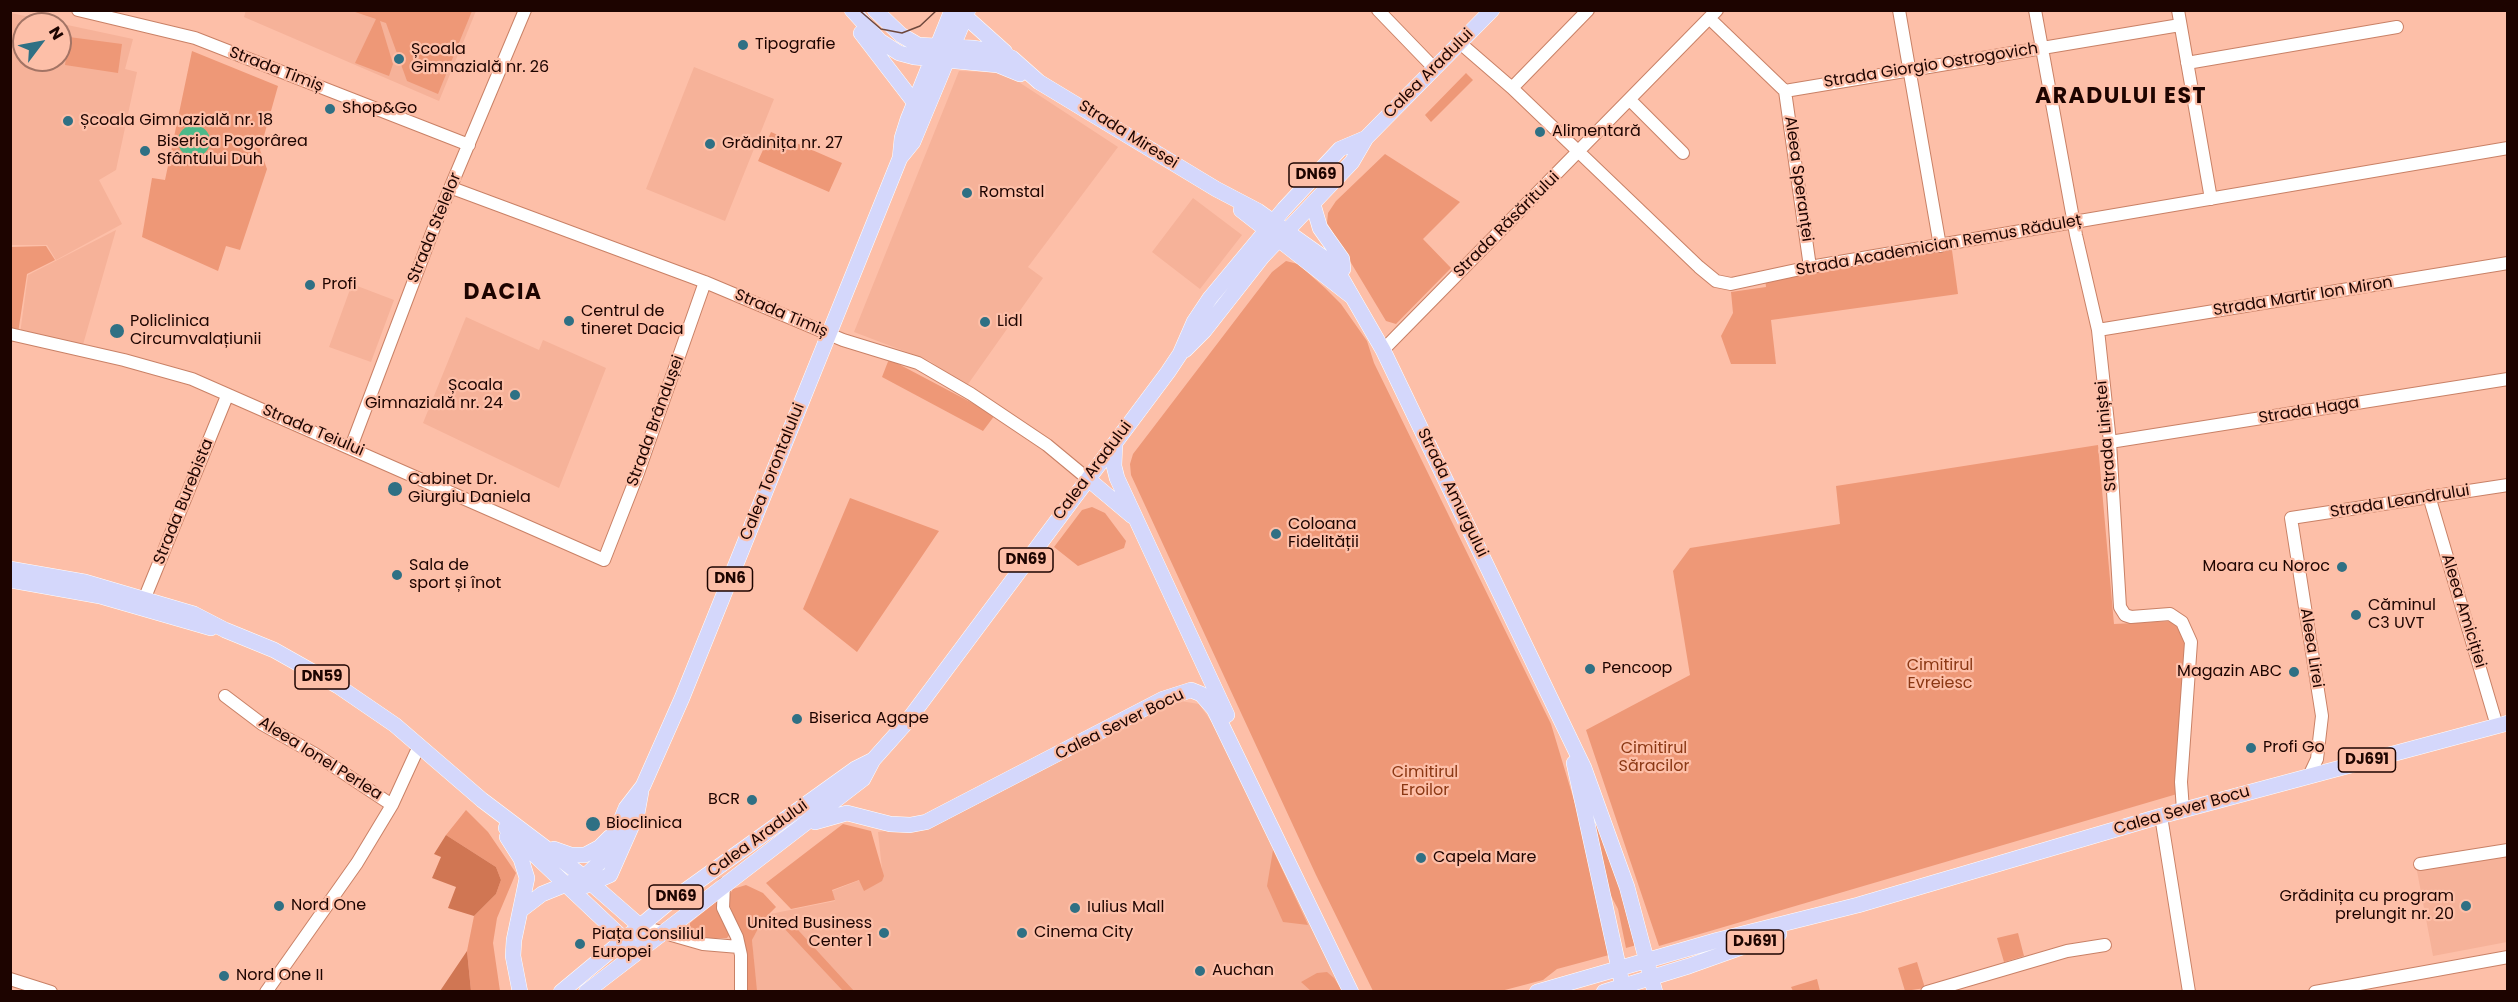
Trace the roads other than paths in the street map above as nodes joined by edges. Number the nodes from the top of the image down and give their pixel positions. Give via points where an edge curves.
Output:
1 (78, 10) edge
2 (525, 10) edge
3 (849, 10) edge
4 (875, 10) edge
5 (1378, 10) edge
6 (1492, 10) edge
7 (1588, 10) edge
8 (1899, 10) edge
9 (2035, 10) edge
10 (2178, 10) edge
11 (962, 13) edge
12 (1713, 14) edge
13 (2180, 25) junction
14 (2397, 27) dead end
15 (1460, 43) junction
16 (2042, 48) junction
17 (933, 53) junction
18 (950, 53) junction
19 (1012, 58) junction
20 (2187, 63) junction
21 (1435, 69) junction
22 (1907, 69) junction
23 (1039, 82) junction
24 (1512, 88) junction
25 (1785, 91) junction
26 (1630, 100) junction
27 (914, 102) junction
28 (1366, 138) junction
29 (469, 145) junction
30 (2508, 148) edge
31 (1579, 152) junction
32 (1683, 153) dead end
33 (900, 158) junction
34 (452, 188) junction
35 (2211, 199) junction
36 (1313, 204) junction
37 (2074, 223) junction
38 (1270, 226) junction
39 (1283, 235) junction
40 (1940, 246) junction
41 (2508, 263) edge
42 (1810, 267) junction
43 (1344, 278) junction
44 (705, 282) junction
45 (1350, 296) junction
46 (2098, 330) junction
47 (10, 334) edge
48 (827, 334) junction
49 (1383, 350) junction
50 (1180, 354) junction
51 (2508, 379) edge
52 (227, 396) junction
53 (2110, 442) junction
54 (1115, 443) junction
55 (351, 447) junction
56 (1089, 479) junction
57 (2508, 485) edge
58 (2429, 496) junction
59 (2291, 518) joint
60 (1138, 523) junction
61 (604, 560) joint
62 (10, 569) edge
63 (10, 580) edge
64 (143, 603) junction
65 (1202, 664) junction
66 (1191, 690) junction
67 (1549, 692) junction
68 (225, 696) dead end
69 (2502, 724) edge
70 (419, 746) junction
71 (873, 760) junction
72 (2309, 776) junction
73 (643, 786) junction
74 (482, 800) junction
75 (392, 805) junction
76 (2182, 810) junction
77 (2160, 816) junction
78 (497, 819) junction
79 (617, 828) junction
80 (796, 832) junction
81 (546, 846) junction
82 (2508, 850) edge
83 (2420, 864) dead end
84 (610, 875) junction
85 (588, 880) junction
86 (724, 884) junction
87 (567, 886) junction
88 (1858, 905) junction
89 (521, 910) junction
90 (624, 912) junction
91 (640, 926) junction
92 (659, 933) junction
93 (624, 940) junction
94 (2105, 945) dead end
95 (739, 947) junction
96 (642, 948) junction
97 (2508, 957) edge
98 (1647, 960) junction
99 (1618, 968) junction
100 (10, 979) edge
101 (1653, 985) edge
102 (1623, 989) edge
103 (51, 992) edge
104 (266, 992) edge
105 (520, 992) edge
106 (561, 992) edge
107 (586, 992) edge
108 (741, 992) edge
109 (1351, 992) edge
110 (1361, 992) edge
111 (1537, 992) edge
112 (1604, 992) edge
113 (1927, 992) edge
114 (2189, 992) edge
115 (2315, 992) edge

1 - 29 street, Strada Timiș via 195,38
2 - 29 street, Strada Stelelor
3 - 17 main road via 887,46 906,55
3 - 27 main road via 857,28
4 - 17 main road via 910,42
5 - 21 street
6 - 15 main road, Calea Aradului / DN69
7 - 24 street
8 - 22 street
9 - 16 street, Strada Liniștei
10 - 13 street
11 - 17 main road, Calea Torontalului / DN6
11 - 18 main road, Calea Torontalului / DN6
11 - 19 main road
12 - 25 street
12 - 26 street, Strada Răsăritului
13 - 16 street, Strada Giorgio Ostrogovich
13 - 20 street
14 - 20 street
15 - 21 main road, Calea Aradului / DN69
15 - 24 street, Strada Academician Remus Răduleț
16 - 22 street, Strada Giorgio Ostrogovich
16 - 37 street, Strada Liniștei
17 - 18 main road, Strada Miresei
17 - 27 main road, Calea Torontalului / DN6
18 - 19 main road, Strada Miresei via 987,50
18 - 23 main road, Strada Miresei via 998,64
18 - 33 main road, Calea Torontalului / DN6 via 913,142
19 - 23 main road, Strada Miresei
20 - 35 street
21 - 28 main road, Calea Aradului / DN69
22 - 25 street, Strada Giorgio Ostrogovich
22 - 40 street
23 - 38 main road, Strada Miresei
24 - 31 street, Strada Academician Remus Răduleț
25 - 42 street, Aleea Speranței
26 - 31 street, Strada Răsăritului
26 - 32 street
27 - 33 main road, Calea Torontalului / DN6
28 - 36 main road, Calea Aradului / DN69 via 1352,162
28 - 38 main road, Calea Aradului / DN69 via 1340,150
29 - 34 street, Strada Stelelor
30 - 35 street, Strada Academician Remus Răduleț
31 - 42 street, Strada Academician Remus Răduleț via 1716,281 1731,285
31 - 49 street, Strada Răsăritului
33 - 48 main road, Calea Torontalului / DN6
34 - 44 street, Strada Timiș
34 - 55 street, Strada Stelelor
35 - 37 street, Strada Academician Remus Răduleț
36 - 39 main road, Calea Aradului / DN69
36 - 43 main road via 1320,228 1342,259
37 - 40 street, Strada Academician Remus Răduleț
37 - 46 street, Strada Liniștei
38 - 39 main road, Strada Miresei
38 - 50 main road, Calea Aradului / DN69 via 1210,298
39 - 43 main road, Strada Amurgului via 1321,254
39 - 45 main road, Strada Amurgului
39 - 50 main road, Calea Aradului / DN69 via 1204,331
40 - 42 street, Strada Academician Remus Răduleț
41 - 46 street, Strada Martir Ion Miron
43 - 45 main road, Strada Amurgului
44 - 48 street, Strada Timiș
44 - 61 street, Strada Brândușei
45 - 49 main road, Strada Amurgului
46 - 53 street, Strada Liniștei
47 - 52 street, Strada Teiului via 181,375
48 - 56 street, Strada Timiș via 918,363 1047,445
48 - 73 main road, Calea Torontalului / DN6
49 - 67 main road, Strada Amurgului
50 - 54 main road, Calea Aradului / DN69
51 - 53 street, Strada Haga
52 - 55 street, Strada Teiului
52 - 64 street, Strada Burebista
53 - 76 street, Strada Liniștei via 2120,607 2131,617 2170,614 2182,622 2191,642
54 - 56 main road, Calea Aradului / DN69
54 - 60 main road via 1116,473
55 - 61 street, Strada Teiului
56 - 60 main road
56 - 71 main road, Calea Aradului / DN69 via 906,723
57 - 58 street, Strada Leandrului
58 - 59 street, Strada Leandrului
58 - 69 street, Aleea Amiciției
59 - 72 street, Aleea Lirei via 2322,716 2317,759
60 - 65 main road
62 - 64 main road, DN59 via 85,582
63 - 64 main road, DN59
64 - 70 main road, DN59 via 194,614 274,650 338,686
65 - 66 main road
65 - 110 main road
66 - 80 main road, Calea Sever Bocu via 1163,699 926,822 890,824 842,813
66 - 109 main road, Calea Sever Bocu via 1201,694 1214,709
67 - 98 main road, Strada Amurgului via 1602,811
67 - 99 main road, Strada Amurgului via 1572,757
68 - 75 street, Aleea Ionel Perlea via 262,724 315,753
69 - 72 main road, Calea Sever Bocu / DJ691
70 - 74 main road, DN59
70 - 75 street, Aleea Ionel Perlea
71 - 80 main road, Calea Aradului / DN69 via 863,779
71 - 91 main road, Calea Aradului / DN69 via 773,827
72 - 76 main road, Calea Sever Bocu / DJ691
73 - 79 main road, Calea Torontalului / DN6
73 - 84 main road, Calea Torontalului / DN6 via 637,814
74 - 78 main road, DN59
74 - 81 main road, DN59
75 - 104 street via 357,863
76 - 77 main road, Calea Sever Bocu / DJ691
77 - 88 main road, Calea Sever Bocu / DJ691
77 - 114 street
78 - 87 main road, DN59
78 - 89 main road via 525,870 526,891
79 - 81 main road, DN6 via 600,848 585,855 566,854
79 - 85 main road, Calea Torontalului / DN6 via 608,851
80 - 86 main road, Calea Aradului / DN69
81 - 85 main road, DN59
82 - 83 street
84 - 85 main road
84 - 90 main road
85 - 87 main road
85 - 90 main road
86 - 92 main road, Calea Aradului / DN69
86 - 95 street via 723,908
87 - 89 main road via 542,894
87 - 93 main road
88 - 98 main road, Calea Sever Bocu / DJ691
88 - 101 main road, Calea Sever Bocu / DJ691
89 - 105 main road via 513,956
90 - 91 main road
91 - 92 street
91 - 93 main road, Calea Aradului / DN69
91 - 96 main road
92 - 95 street via 703,944
92 - 96 main road, Calea Aradului / DN69
93 - 96 main road
93 - 106 main road, Calea Aradului / DN69
94 - 113 street via 2067,951
95 - 108 street
96 - 107 main road, Calea Aradului
97 - 115 street
98 - 99 main road, Calea Sever Bocu / DJ691
98 - 101 main road, Strada Amurgului
99 - 102 main road, Strada Amurgului
99 - 111 main road, Calea Sever Bocu / DJ691
100 - 103 street
101 - 102 main road, Calea Sever Bocu / DJ691
102 - 112 main road, Calea Sever Bocu / DJ691

